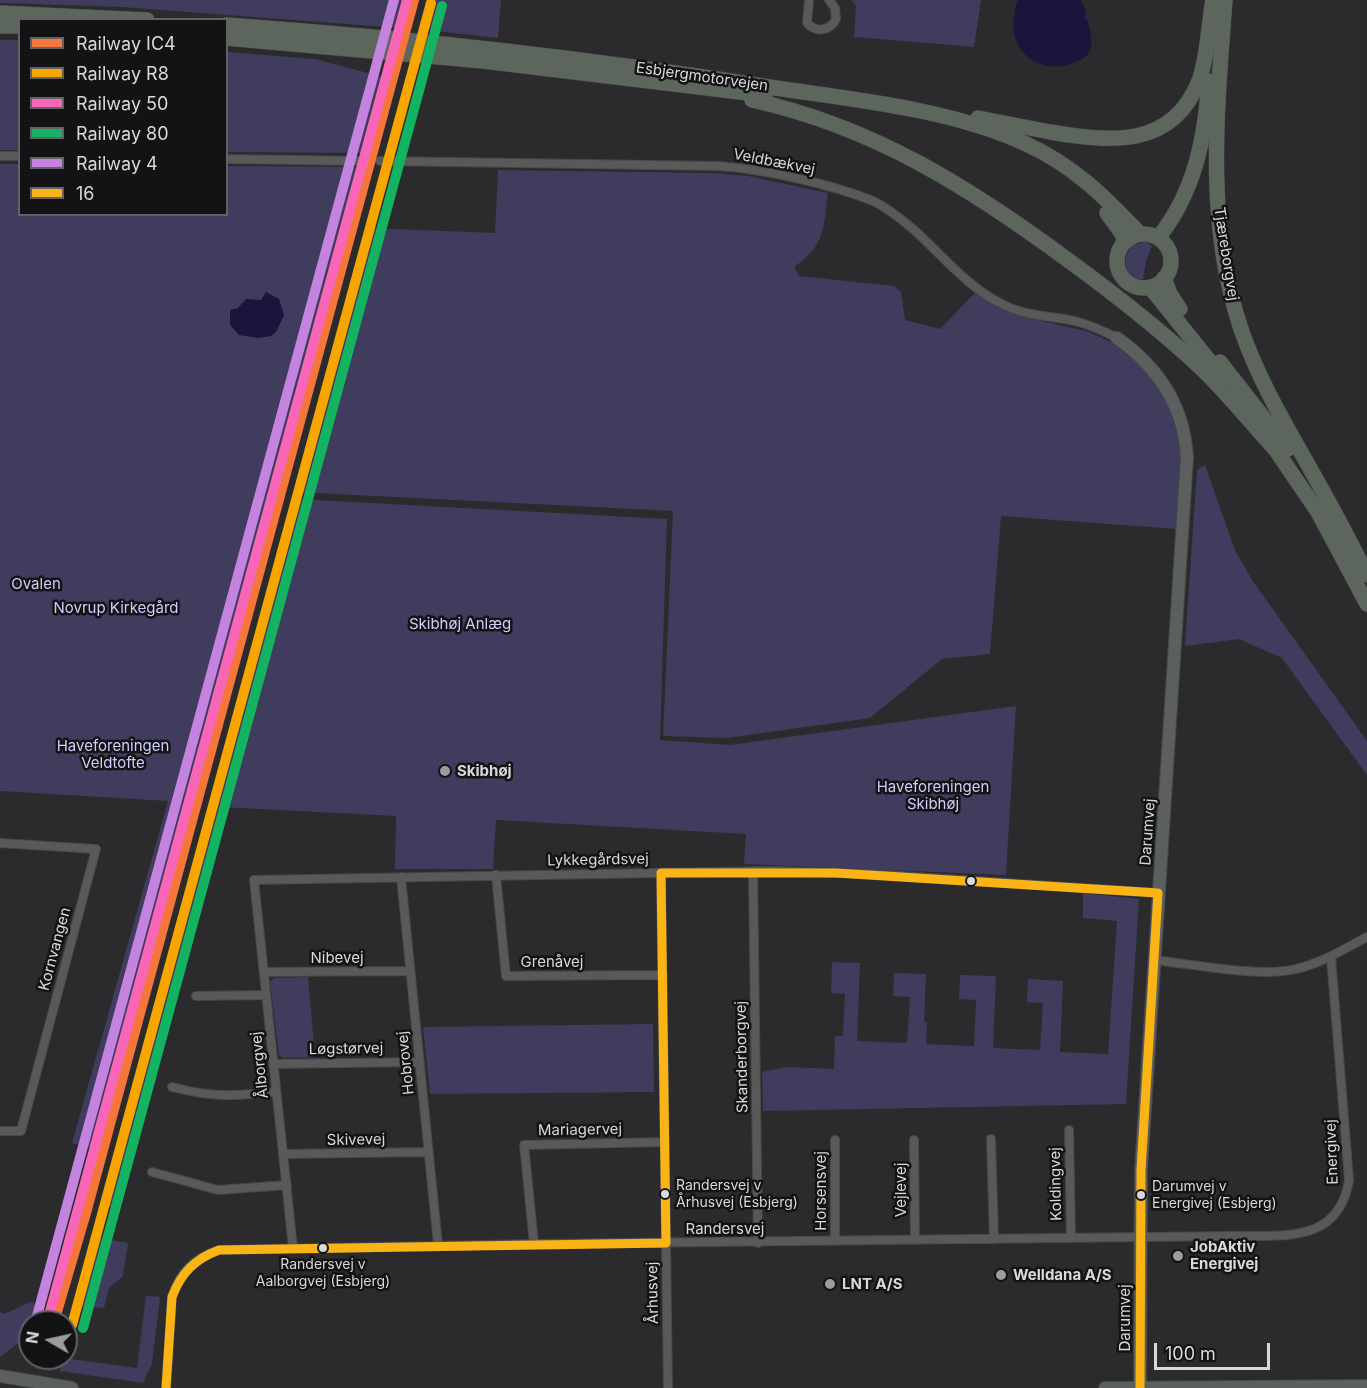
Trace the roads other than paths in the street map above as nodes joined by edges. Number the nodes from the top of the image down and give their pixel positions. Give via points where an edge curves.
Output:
1 (809, 0) edge
2 (829, 0) edge
3 (1214, 0) edge
4 (1225, 0) edge
5 (0, 13) edge
6 (105, 18) edge
7 (228, 25) edge
8 (0, 26) edge
9 (18, 26) edge
10 (228, 38) edge
11 (1219, 87) junction
12 (697, 88) junction
13 (880, 103) junction
14 (0, 156) edge
15 (18, 156) edge
16 (228, 159) edge
17 (365, 160) dead end
18 (380, 161) dead end
19 (1140, 234) junction
20 (1162, 241) junction
21 (1124, 243) junction
22 (1164, 278) junction
23 (1150, 287) junction
24 (1117, 338) joint
25 (1275, 449) junction
26 (1339, 520) junction
27 (1367, 575) edge
28 (1367, 604) edge
29 (0, 843) edge
30 (753, 871) junction
31 (661, 873) junction
32 (496, 875) junction
33 (401, 877) junction
34 (254, 880) joint
35 (1158, 893) junction
36 (1367, 936) edge
37 (1331, 957) junction
38 (1154, 960) junction
39 (410, 971) junction
40 (264, 972) junction
41 (663, 975) junction
42 (266, 995) junction
43 (196, 996) dead end
44 (420, 1062) junction
45 (273, 1064) junction
46 (172, 1088) dead end
47 (276, 1092) junction
48 (1069, 1130) dead end
49 (0, 1131) edge
50 (991, 1139) dead end
51 (835, 1140) dead end
52 (914, 1140) dead end
53 (665, 1142) junction
54 (429, 1152) junction
55 (283, 1154) junction
56 (152, 1172) dead end
57 (286, 1185) junction
58 (1140, 1237) junction
59 (1071, 1238) junction
60 (993, 1239) junction
61 (915, 1240) junction
62 (835, 1241) junction
63 (758, 1242) junction
64 (666, 1243) junction
65 (534, 1244) junction
66 (438, 1245) junction
67 (293, 1248) junction
68 (0, 1376) edge
69 (1367, 1386) edge
70 (72, 1388) edge
71 (166, 1388) edge
72 (668, 1388) edge
73 (1105, 1388) edge
74 (1140, 1388) edge
75 (1201, 1388) edge

1 - 2 street via 807,23 821,30 836,19
3 - 13 highway via 1204,64 1194,92 1178,114 1153,132 1123,139 1086,138
3 - 20 highway via 1202,145 1186,193
4 - 11 highway, Tjæreborgvej
5 - 6 highway
7 - 13 highway, Esbjergmotorvejen via 604,62
8 - 9 highway
10 - 12 highway, Esbjergmotorvejen via 483,61
11 - 20 highway via 1204,170 1184,216
11 - 26 highway, Tjæreborgvej via 1217,203 1233,304 1263,382
12 - 21 highway, Esbjergmotorvejen via 772,96 934,124 1011,147 1061,173 1095,200 1117,225
12 - 25 highway via 779,106 853,130 966,191 1102,285 1166,337 1202,369
13 - 19 highway, Esbjergmotorvejen via 970,124 1023,142 1081,176
14 - 15 street
16 - 17 street
18 - 24 street, Veldbækvej via 718,166 806,182 875,202 906,223 968,282 1006,306 1098,328
19 - 20 highway
19 - 21 highway
20 - 22 highway via 1171,261
21 - 23 highway via 1118,256 1120,271 1135,286
22 - 23 highway
22 - 26 highway, Tjæreborgvej via 1180,310 1269,422
23 - 25 highway via 1262,427
24 - 35 street, Darumvej via 1140,355 1164,383 1180,418 1186,450
25 - 28 highway via 1336,542
26 - 27 highway, Tjæreborgvej
29 - 49 street, Kornvangen via 96,849 21,1131
30 - 31 street, Lykkegårdsvej
30 - 35 street, Lykkegårdsvej via 877,874
30 - 63 street, Skanderborgvej
31 - 32 street, Lykkegårdsvej
31 - 41 street, Århusvej
32 - 33 street, Lykkegårdsvej
32 - 41 street, Grenåvej via 506,976
33 - 34 street, Lykkegårdsvej
33 - 39 street, Hobrovej
34 - 40 street, Ålborgvej
35 - 38 street, Darumvej
36 - 37 street
37 - 38 street via 1294,970 1259,972
37 - 58 street, Energivej via 1349,1180 1339,1209 1315,1230 1293,1235
38 - 58 street, Darumvej
39 - 40 street, Nibevej
39 - 44 street, Hobrovej
40 - 42 street, Ålborgvej
41 - 53 street, Århusvej
42 - 43 street
42 - 45 street, Ålborgvej
44 - 45 street, Løgstørvej
44 - 54 street, Hobrovej
45 - 47 street, Ålborgvej
46 - 47 street via 230,1097
47 - 55 street, Ålborgvej
48 - 59 street, Koldingvej
50 - 60 street
51 - 62 street, Horsensvej
52 - 61 street, Vejlevej
53 - 64 street, Århusvej
53 - 65 street, Mariagervej via 524,1145
54 - 55 street, Skivevej
54 - 66 street, Hobrovej
55 - 57 street, Ålborgvej
56 - 57 street via 218,1190
57 - 67 street, Ålborgvej
58 - 59 street, Randersvej
58 - 74 street, Darumvej
59 - 60 street, Randersvej
60 - 61 street, Randersvej
61 - 62 street, Randersvej
62 - 63 street, Randersvej
63 - 64 street, Randersvej
64 - 65 street, Randersvej
64 - 72 street, Århusvej
65 - 66 street, Randersvej
66 - 67 street, Randersvej
67 - 71 street, Randersvej via 219,1250 188,1266 172,1297
68 - 70 street
69 - 75 street
73 - 74 street
74 - 75 street

